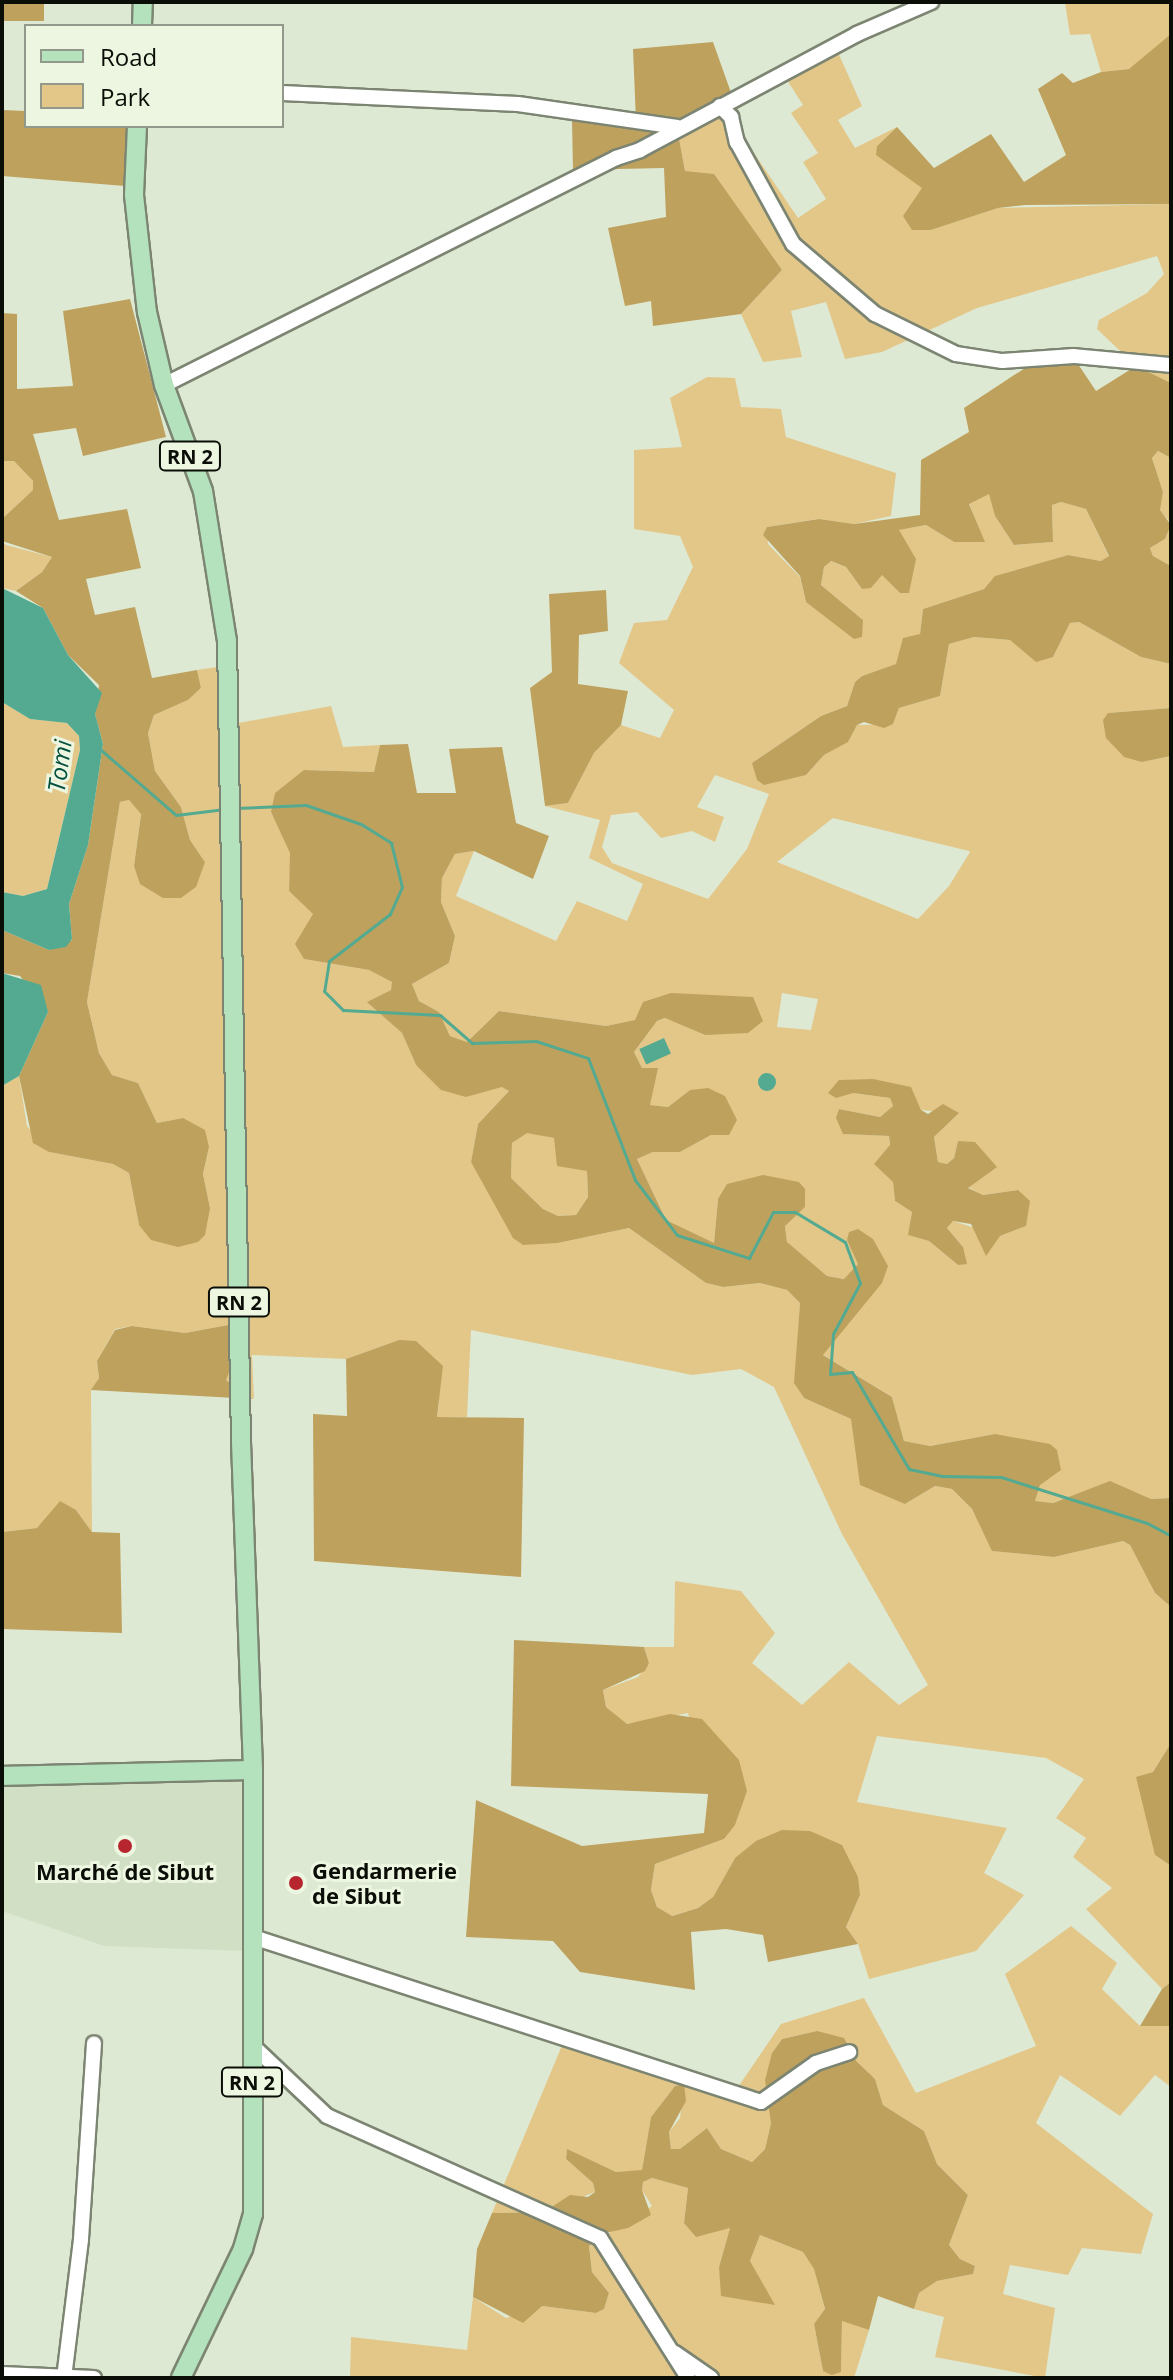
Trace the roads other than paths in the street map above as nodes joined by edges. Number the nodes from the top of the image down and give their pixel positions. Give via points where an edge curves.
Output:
1 (143, 2) edge
2 (931, 2) edge
3 (142, 24) edge
4 (284, 93) edge
5 (720, 106) junction
6 (677, 127) junction
7 (137, 128) edge
8 (1171, 365) edge
9 (164, 385) junction
10 (253, 1770) junction
11 (2, 1776) edge
12 (253, 1937) junction
13 (94, 2043) dead end
14 (252, 2045) junction
15 (849, 2052) dead end
16 (653, 2328) junction
17 (2, 2374) edge
18 (64, 2377) edge
19 (94, 2378) edge
20 (181, 2378) edge
21 (688, 2378) edge
22 (711, 2378) edge

1 - 3 main road
2 - 5 street
4 - 6 street via 518,104
5 - 6 street
5 - 8 street via 731,117 737,142 793,244 875,314 956,354 1002,361 1074,356
6 - 9 street
7 - 9 main road, RN 2 via 134,195 147,312
9 - 10 main road, RN 2 via 203,491 227,641 241,1442
10 - 11 main road
10 - 12 main road, RN 2
12 - 14 main road, RN 2
12 - 15 street via 761,2102 816,2063
13 - 18 street via 81,2239
14 - 16 street via 327,2116 600,2238
14 - 20 main road, RN 2 via 253,2214 243,2249
16 - 21 street
16 - 22 street via 677,2355
17 - 18 street
18 - 19 street

